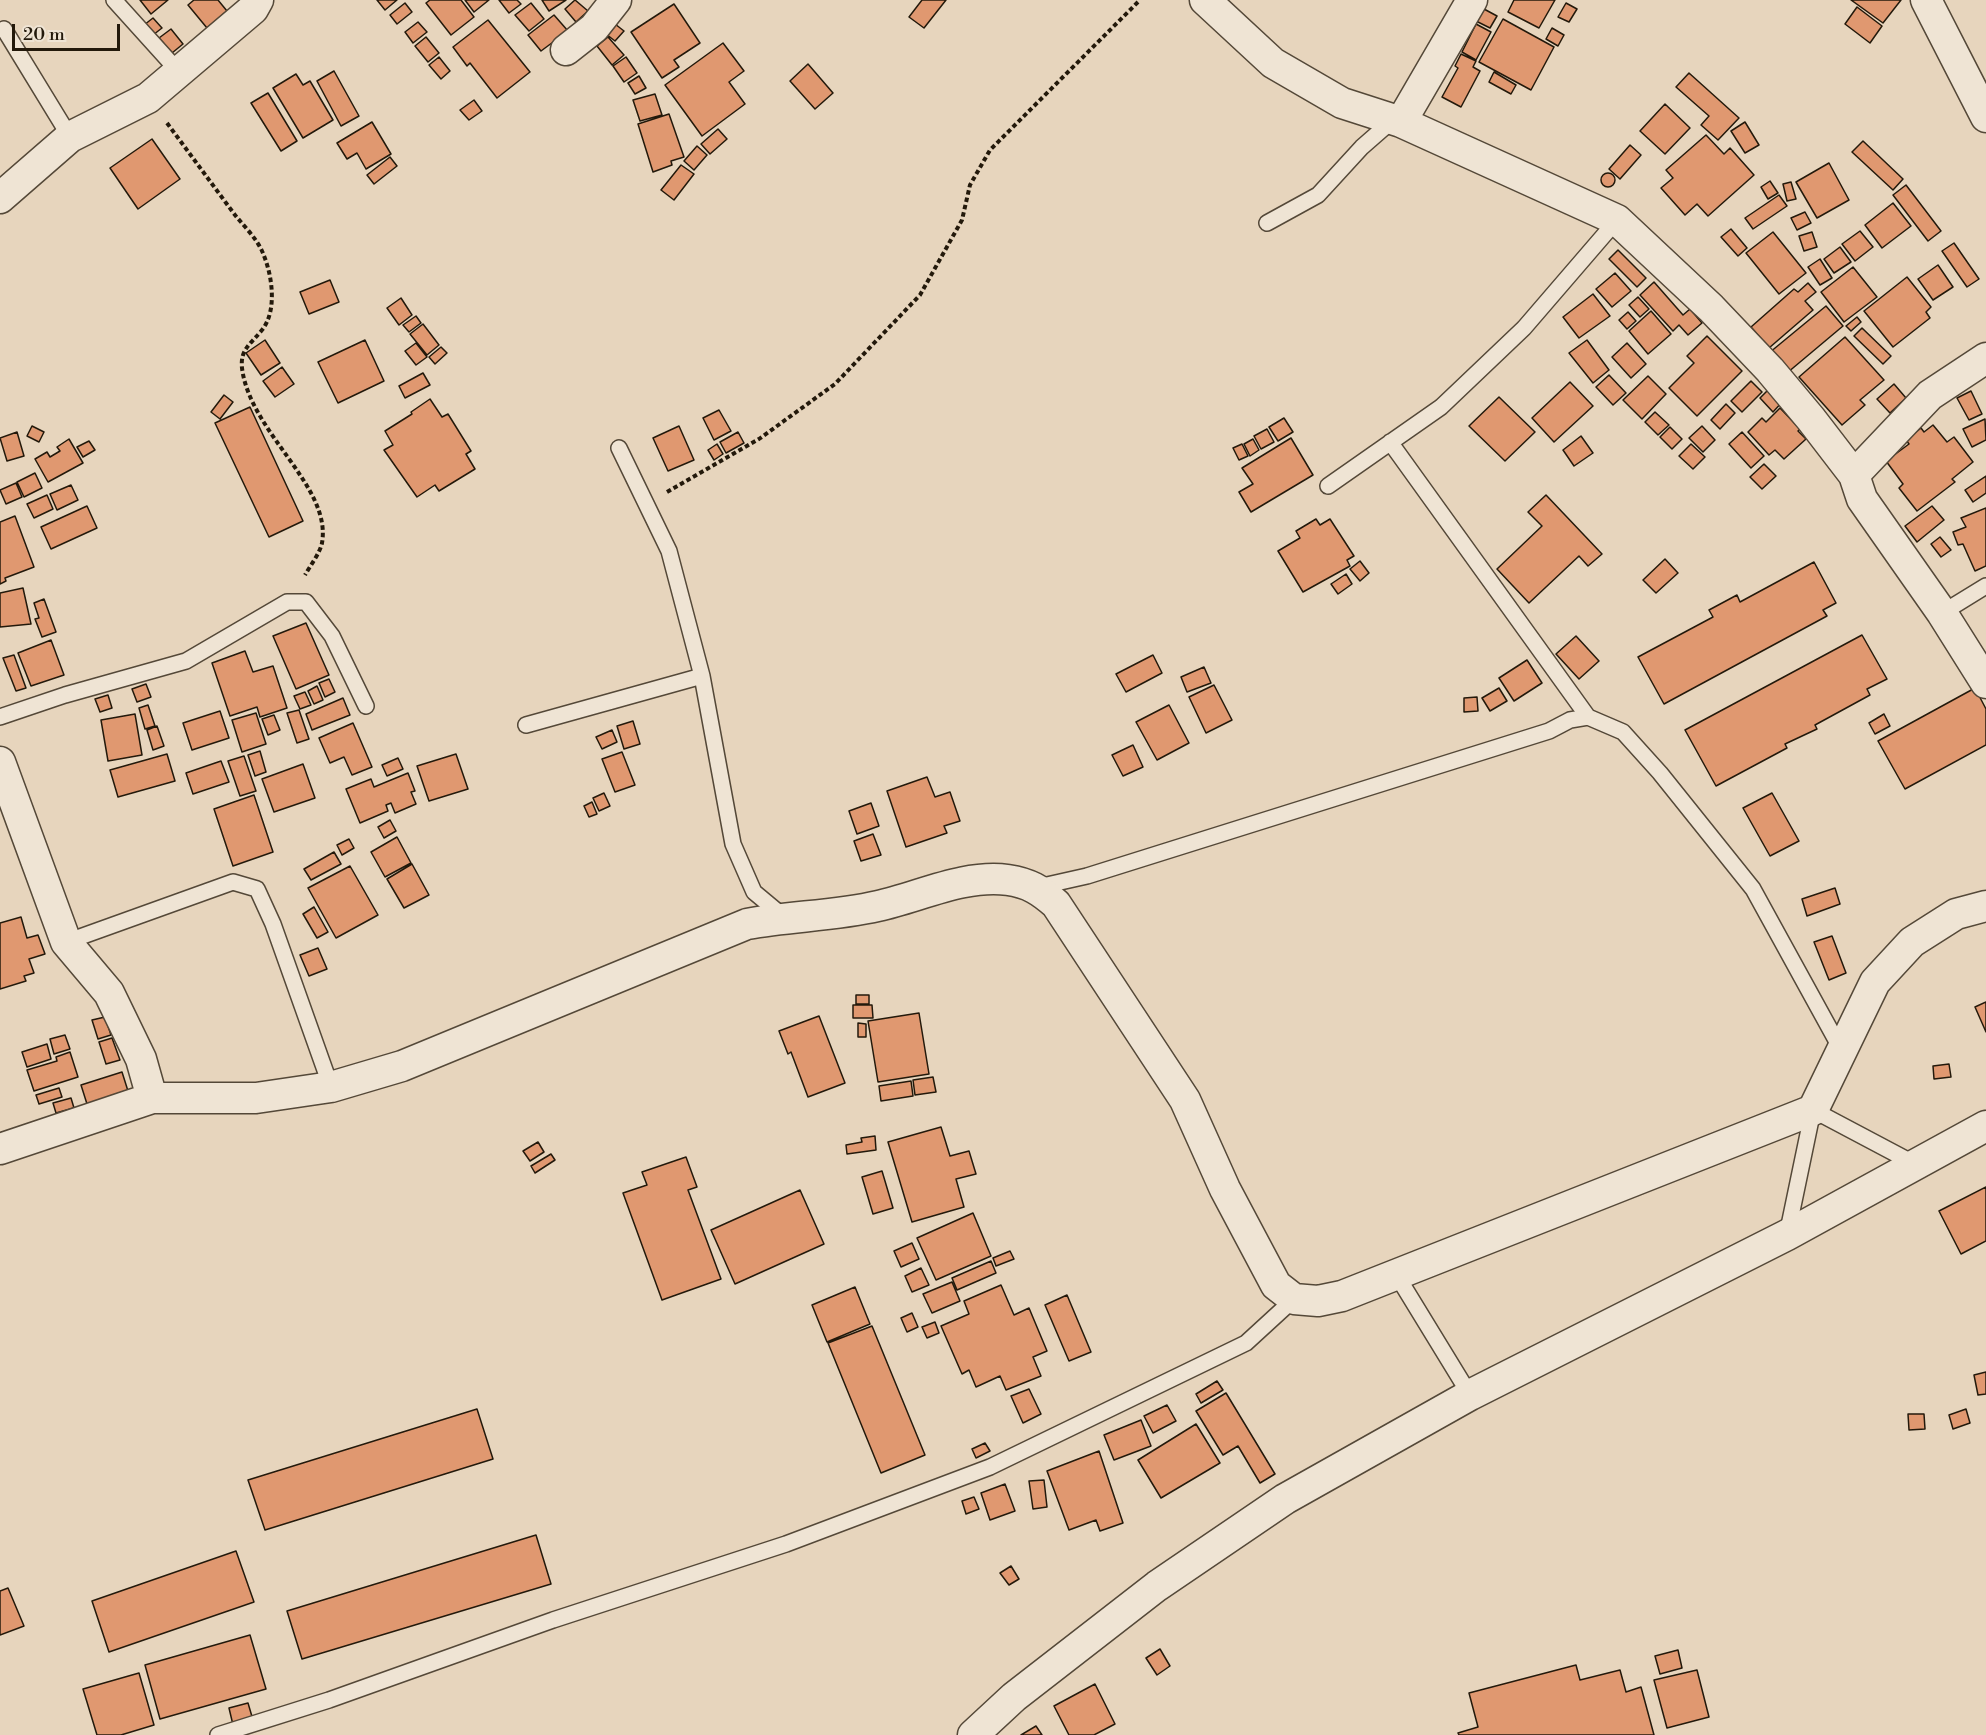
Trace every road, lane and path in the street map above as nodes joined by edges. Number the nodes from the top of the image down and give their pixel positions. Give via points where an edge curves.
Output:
1 (114, 0) edge
2 (258, 0) edge
3 (616, 0) edge
4 (1140, 0) edge
5 (1205, 0) edge
6 (1472, 0) edge
7 (1926, 0) edge
8 (4, 29) dead end
9 (566, 50) dead end
10 (179, 72) junction
11 (148, 98) junction
12 (1986, 117) edge
13 (1397, 120) junction
14 (70, 137) junction
15 (0, 198) edge
16 (1617, 220) junction
17 (1267, 223) dead end
18 (1986, 357) edge
19 (1390, 442) junction
20 (619, 448) dead end
21 (1854, 475) junction
22 (1328, 486) dead end
23 (646, 504) junction
24 (1986, 586) edge
25 (287, 602) junction
26 (1942, 613) junction
27 (702, 676) junction
28 (1986, 683) edge
29 (366, 706) dead end
30 (0, 717) edge
31 (1588, 717) junction
32 (526, 725) dead end
33 (0, 762) edge
34 (1038, 887) junction
35 (1986, 906) edge
36 (784, 917) junction
37 (66, 942) junction
38 (1842, 1051) junction
39 (331, 1087) junction
40 (152, 1098) junction
41 (1813, 1110) junction
42 (1986, 1126) edge
43 (0, 1149) edge
44 (1915, 1164) junction
45 (1787, 1235) junction
46 (1396, 1274) junction
47 (1294, 1299) junction
48 (1470, 1395) junction
49 (218, 1735) edge
50 (973, 1735) edge

1 - 10 lane
2 - 10 street via 253,9
3 - 9 street via 594,28
4 - 23 path via 990,150 970,185 962,220 920,296 835,384 759,439
5 - 13 street via 1273,63 1342,103
6 - 13 street
7 - 12 street
8 - 14 lane
10 - 11 street
11 - 14 street
11 - 25 path via 262,251 271,284 271,308 263,329 244,349 245,383 254,409 304,479 318,507 322,529 322,544
13 - 16 street
13 - 17 lane via 1362,147 1318,195
14 - 15 street
16 - 19 lane via 1524,328 1440,407
16 - 21 street via 1770,370
18 - 21 street via 1930,395
19 - 22 lane
19 - 31 lane
20 - 23 lane
21 - 26 street via 1862,499
23 - 27 lane via 669,551
24 - 26 lane
25 - 29 lane via 306,602 332,636
25 - 30 lane via 186,662
26 - 28 street
27 - 32 lane
27 - 36 lane via 733,844 754,892
31 - 34 lane via 1087,876
31 - 38 lane via 1623,732 1753,889
33 - 37 street
34 - 36 street via 1007,880 978,880 832,915
34 - 47 street via 1056,904 1185,1100 1225,1189 1276,1285
35 - 38 street via 1956,914 1912,942 1875,982
36 - 39 street via 747,924 402,1066
37 - 39 lane via 233,882 257,889
37 - 40 street via 109,993 141,1059
38 - 41 street
39 - 40 street via 256,1098
40 - 43 street
41 - 44 lane
41 - 45 lane
41 - 46 street
42 - 44 street
44 - 45 street
45 - 48 street
46 - 47 street via 1342,1296 1318,1301
46 - 48 lane
47 - 49 lane via 1246,1343 990,1467 786,1544
48 - 50 street via 1286,1499 1187,1566 1014,1697

